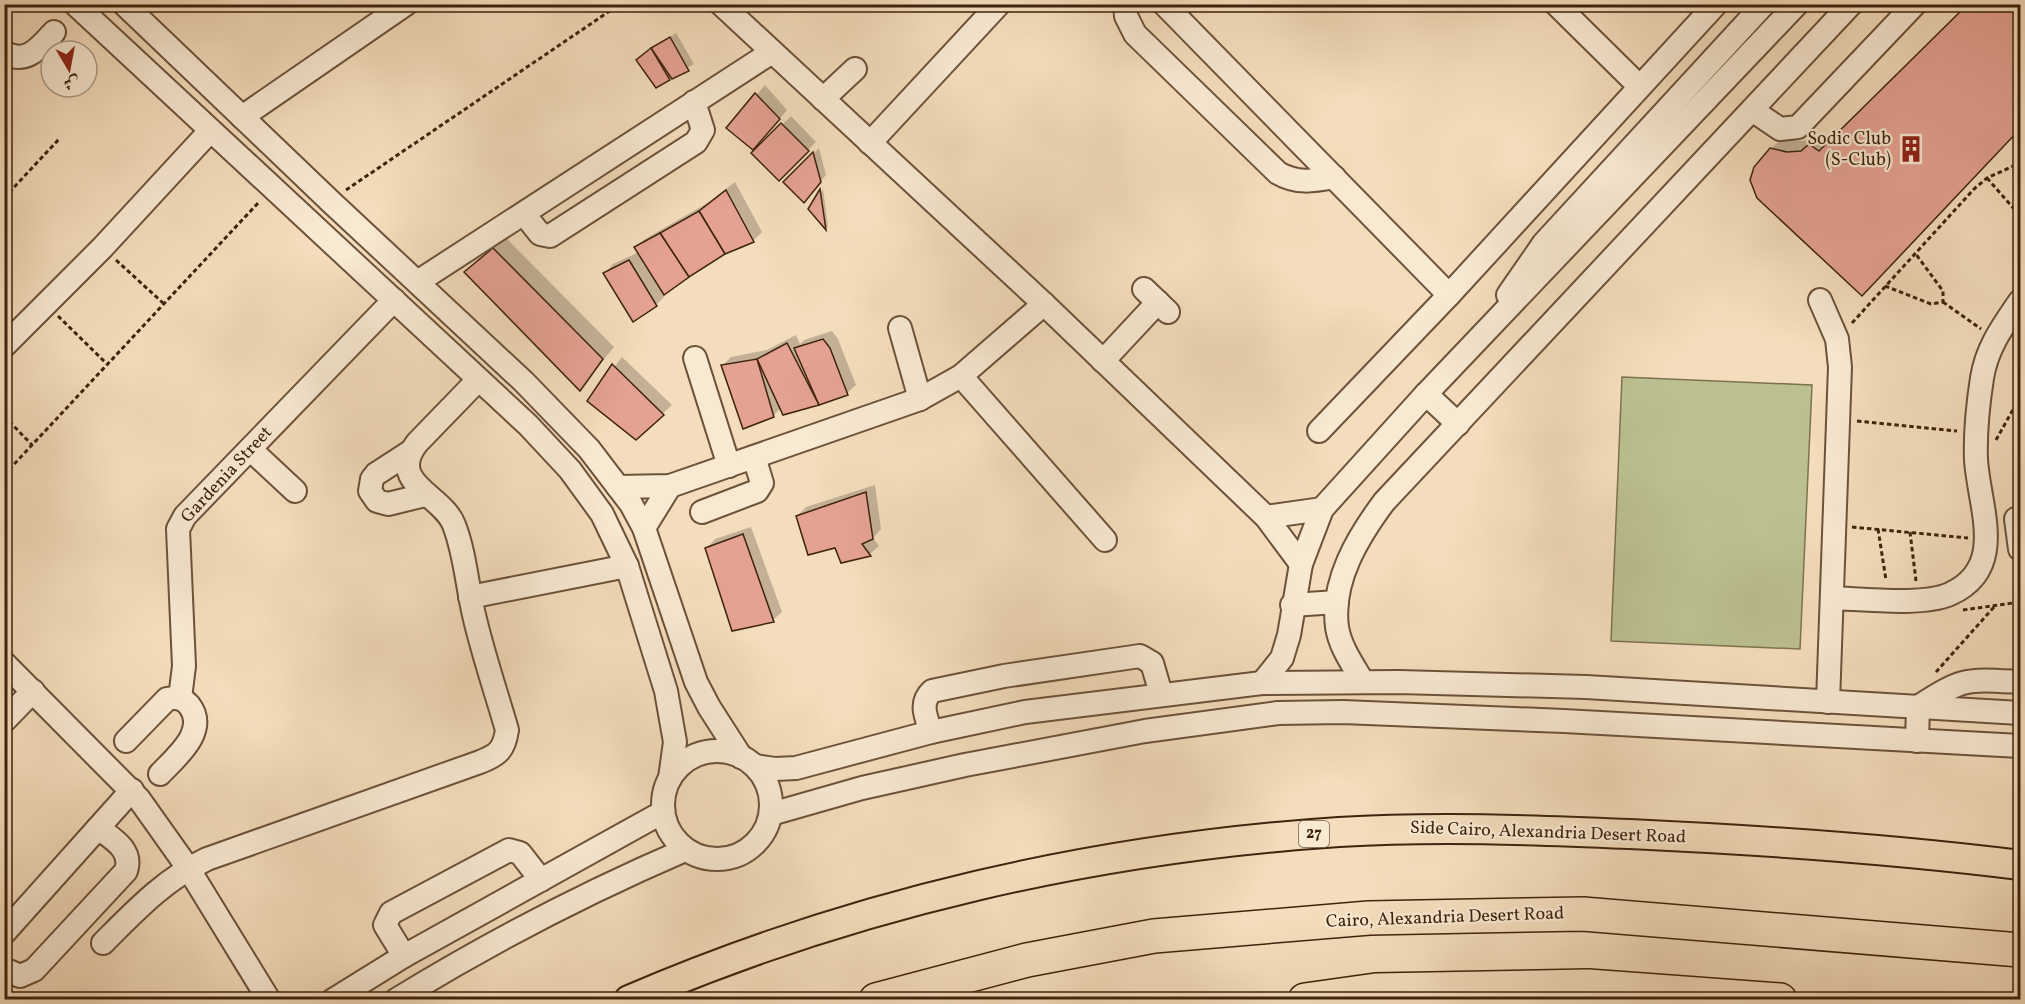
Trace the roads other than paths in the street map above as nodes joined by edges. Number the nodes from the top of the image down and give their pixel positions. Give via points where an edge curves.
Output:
1 (75, 4) edge
2 (406, 4) edge
3 (721, 4) edge
4 (999, 4) edge
5 (1125, 4) edge
6 (1556, 4) edge
7 (1764, 4) edge
8 (1797, 4) edge
9 (1851, 4) edge
10 (1915, 4) edge
11 (1176, 8) edge
12 (137, 9) edge
13 (1710, 11) edge
14 (54, 32) dead end
15 (1729, 42) junction
16 (4, 52) edge
17 (772, 52) junction
18 (855, 69) dead end
19 (1639, 86) junction
20 (823, 99) junction
21 (694, 102) junction
22 (1752, 110) junction
23 (242, 117) junction
24 (210, 131) junction
25 (870, 143) junction
26 (1586, 147) junction
27 (1610, 169) junction
28 (1334, 177) junction
29 (330, 201) junction
30 (524, 214) junction
31 (308, 218) junction
32 (418, 281) junction
33 (1449, 295) junction
34 (394, 300) junction
35 (1820, 300) dead end
36 (1157, 301) dead end
37 (2020, 301) edge
38 (1044, 304) junction
39 (1499, 319) junction
40 (900, 328) dead end
41 (4, 346) edge
42 (695, 358) dead end
43 (1103, 361) junction
44 (961, 376) junction
45 (478, 380) junction
46 (1426, 394) junction
47 (920, 399) junction
48 (1458, 424) junction
49 (1319, 431) dead end
50 (250, 449) junction
51 (411, 452) junction
52 (754, 457) junction
53 (729, 466) junction
54 (670, 486) junction
55 (618, 487) junction
56 (295, 491) dead end
57 (426, 495) junction
58 (1322, 509) junction
59 (702, 512) dead end
60 (1266, 517) junction
61 (2016, 519) dead end
62 (644, 528) junction
63 (1105, 540) dead end
64 (2020, 549) edge
65 (1301, 564) junction
66 (627, 566) junction
67 (470, 597) junction
68 (1832, 598) junction
69 (1338, 602) junction
70 (1292, 605) junction
71 (688, 658) junction
72 (4, 663) edge
73 (659, 668) junction
74 (1363, 682) junction
75 (2020, 682) edge
76 (1262, 683) junction
77 (1536, 685) junction
78 (33, 691) junction
79 (1161, 694) junction
80 (180, 698) junction
81 (1828, 702) junction
82 (1096, 703) junction
83 (1918, 707) junction
84 (2020, 713) edge
85 (1532, 720) junction
86 (4, 721) edge
87 (931, 732) junction
88 (1103, 739) junction
89 (126, 741) dead end
90 (1917, 741) junction
91 (2020, 746) edge
92 (748, 761) junction
93 (160, 774) dead end
94 (670, 778) junction
95 (135, 795) junction
96 (663, 812) junction
97 (771, 813) junction
98 (103, 832) junction
99 (685, 850) junction
100 (2020, 865) edge
101 (188, 868) junction
102 (541, 880) junction
103 (4, 933) edge
104 (103, 943) dead end
105 (2020, 950) edge
106 (404, 956) junction
107 (4, 969) edge
108 (268, 999) edge
109 (333, 999) edge
110 (396, 999) edge
111 (629, 999) edge
112 (876, 999) edge
113 (1305, 999) edge
114 (1780, 999) edge

1 - 24 street
2 - 23 street
3 - 17 street
4 - 25 street
5 - 28 street via 1135,34 1278,173 1307,182
6 - 19 street
7 - 15 street
8 - 39 street
9 - 22 street
10 - 22 street via 1798,127 1780,129
11 - 28 street
12 - 23 street
13 - 15 street
13 - 19 street
14 - 16 street via 27,57 11,57
15 - 27 street
17 - 20 street
17 - 21 street
18 - 20 street
19 - 26 street
20 - 25 street
21 - 30 street
21 - 30 street via 703,130 696,142 550,236 540,234
22 - 48 street
23 - 29 street
24 - 31 street
24 - 41 street
25 - 38 street
26 - 27 street
26 - 33 street
27 - 39 street via 1522,272
28 - 33 street
29 - 31 street
29 - 32 street
30 - 32 street
31 - 34 street
32 - 55 street via 524,382 589,449
33 - 49 street
34 - 45 street
34 - 50 street, Gardenia Street
35 - 68 street via 1837,339 1840,367
36 - 43 street
37 - 68 street via 1995,338 1982,378 1977,433 1977,538 1984,555 1977,572 1960,589 1926,600
38 - 43 street
38 - 44 street
39 - 46 street
40 - 47 street
42 - 53 street
43 - 60 street
44 - 47 street
44 - 63 street
45 - 51 street
45 - 66 street via 570,470 602,514
46 - 48 street
46 - 58 street
47 - 52 street
48 - 69 street via 1384,502 1363,530 1347,564
50 - 56 street
50 - 80 street, Gardenia Street via 185,516 178,529 184,666
51 - 57 street via 410,473
51 - 57 street via 376,474 370,491 377,501 388,504
52 - 53 street
52 - 59 street via 762,483 757,491
53 - 54 street
54 - 55 street
54 - 62 street
55 - 62 street
57 - 67 street via 453,521
58 - 60 street
58 - 65 street
60 - 65 street
61 - 64 street
62 - 71 street
65 - 70 street
66 - 67 street
66 - 73 street
67 - 101 street via 507,730 505,745 498,755
68 - 81 street
69 - 70 street
69 - 74 street via 1337,627 1345,652
70 - 76 street via 1289,635 1281,658
71 - 73 street via 676,669
71 - 92 street via 709,707
72 - 78 street
73 - 94 street via 675,742
74 - 76 street
74 - 77 street
75 - 83 street via 1962,681
76 - 79 street
77 - 81 street
77 - 85 street
78 - 86 street
78 - 95 street
79 - 82 street
79 - 87 street via 1152,663 1140,656 1069,666 933,691 927,696 924,709
80 - 89 street via 162,703
80 - 93 street via 191,708 192,736
81 - 83 street
82 - 87 street via 1025,712
82 - 88 street
83 - 84 street
83 - 90 street
85 - 88 street via 1278,713
85 - 90 street
87 - 92 street via 796,768 775,769
88 - 97 street via 931,773
90 - 91 street
92 - 94 street via 725,752 701,754 680,766
92 - 97 street via 769,788
94 - 96 street
95 - 98 street
95 - 101 street
96 - 99 street via 674,839
96 - 102 street
97 - 99 street via 761,838 747,851 729,858 710,859
98 - 103 street
98 - 107 street via 127,855 128,866 123,876 34,970 20,976
99 - 110 street via 472,953
100 - 111 main road, Side Cairo, Alexandria Desert Road / 27 via 1725,839 1481,828 1338,832 1195,846 1054,869 915,901 779,943
101 - 104 street via 152,894
101 - 108 street
102 - 106 street
102 - 106 street via 520,853 509,850 391,913 385,926
105 - 112 highway, Cairo, Alexandria Desert Road via 1583,914 1369,918 1154,936 1027,960
106 - 109 street
113 - 114 highway via 1376,990 1588,986

